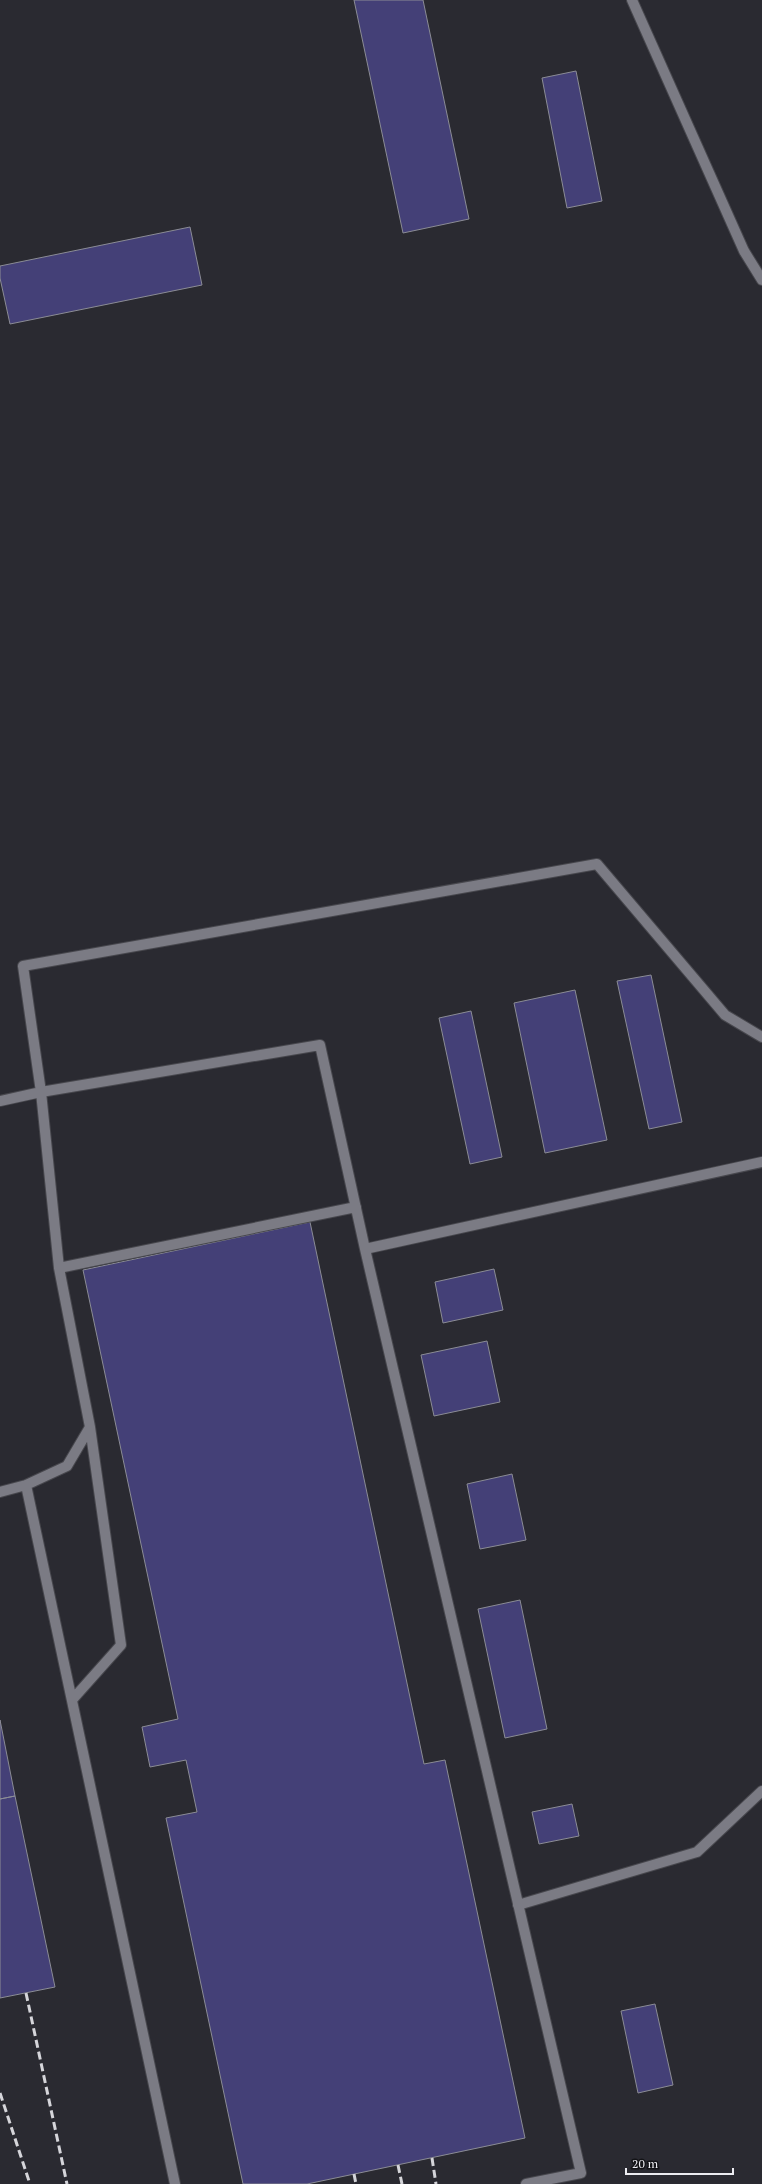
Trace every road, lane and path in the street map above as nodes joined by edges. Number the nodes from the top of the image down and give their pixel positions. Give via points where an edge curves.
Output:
1 (632, 0) edge
2 (762, 280) edge
3 (762, 1037) edge
4 (41, 1092) junction
5 (0, 1101) edge
6 (762, 1162) edge
7 (356, 1207) junction
8 (365, 1249) junction
9 (58, 1268) junction
10 (90, 1427) junction
11 (26, 1485) junction
12 (0, 1492) edge
13 (72, 1700) junction
14 (762, 1790) edge
15 (518, 1905) junction
16 (175, 2184) edge
17 (526, 2184) edge

1 - 2 lane via 744,251
3 - 4 lane via 725,1015 597,864 23,966
4 - 5 lane
4 - 7 lane via 320,1045
4 - 9 lane
6 - 8 lane
7 - 8 lane
7 - 9 lane
8 - 15 lane
9 - 10 lane
10 - 11 lane via 67,1466
10 - 13 lane via 121,1645
11 - 12 lane
11 - 13 lane
13 - 16 lane
14 - 15 lane via 697,1852
15 - 17 lane via 581,2173

